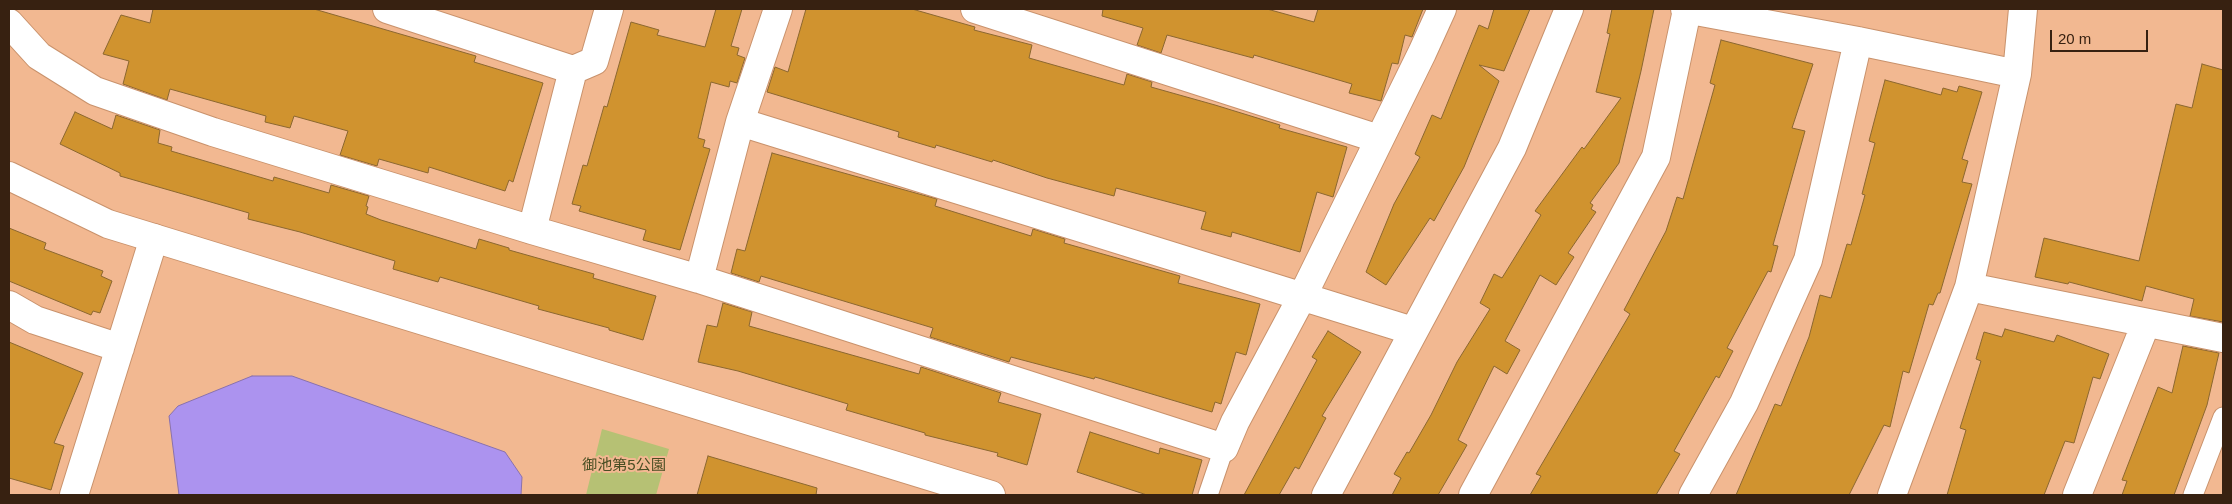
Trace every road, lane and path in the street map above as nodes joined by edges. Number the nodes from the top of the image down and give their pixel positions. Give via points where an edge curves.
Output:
1 (387, 9) edge
2 (609, 9) edge
3 (778, 9) edge
4 (975, 9) edge
5 (1442, 9) edge
6 (1569, 9) edge
7 (2023, 9) edge
8 (1686, 10) edge
9 (9, 23) edge
10 (1858, 41) junction
11 (573, 70) junction
12 (2017, 74) junction
13 (740, 122) junction
14 (1378, 139) junction
15 (9, 176) edge
16 (532, 230) junction
17 (154, 238) junction
18 (699, 279) junction
19 (1969, 287) junction
20 (1303, 296) junction
21 (9, 305) edge
22 (2146, 323) junction
23 (1414, 332) junction
24 (2223, 338) edge
25 (120, 348) junction
26 (2223, 417) edge
27 (1224, 448) junction
28 (74, 495) edge
29 (991, 495) edge
30 (1208, 495) edge
31 (1326, 495) edge
32 (1473, 495) edge
33 (1693, 495) edge
34 (1892, 495) edge
35 (2078, 495) edge
36 (2193, 495) edge

1 - 11 street
2 - 11 street via 594,61
3 - 13 street
4 - 14 street
5 - 14 street
6 - 23 street via 1512,148
7 - 12 street
8 - 10 street
8 - 32 street via 1656,157
9 - 16 street via 39,56 95,91 222,135
10 - 12 street
10 - 33 street via 1808,260 1744,403
11 - 16 street
12 - 19 street
13 - 18 street
13 - 20 street
14 - 20 street
15 - 17 street via 108,224
16 - 18 street
17 - 25 street
17 - 29 street
18 - 27 street
19 - 22 street
19 - 34 street
20 - 23 street
20 - 27 street
21 - 25 street via 35,320
22 - 24 street
22 - 35 street
23 - 31 street
25 - 28 street
26 - 36 lane
27 - 30 lane

